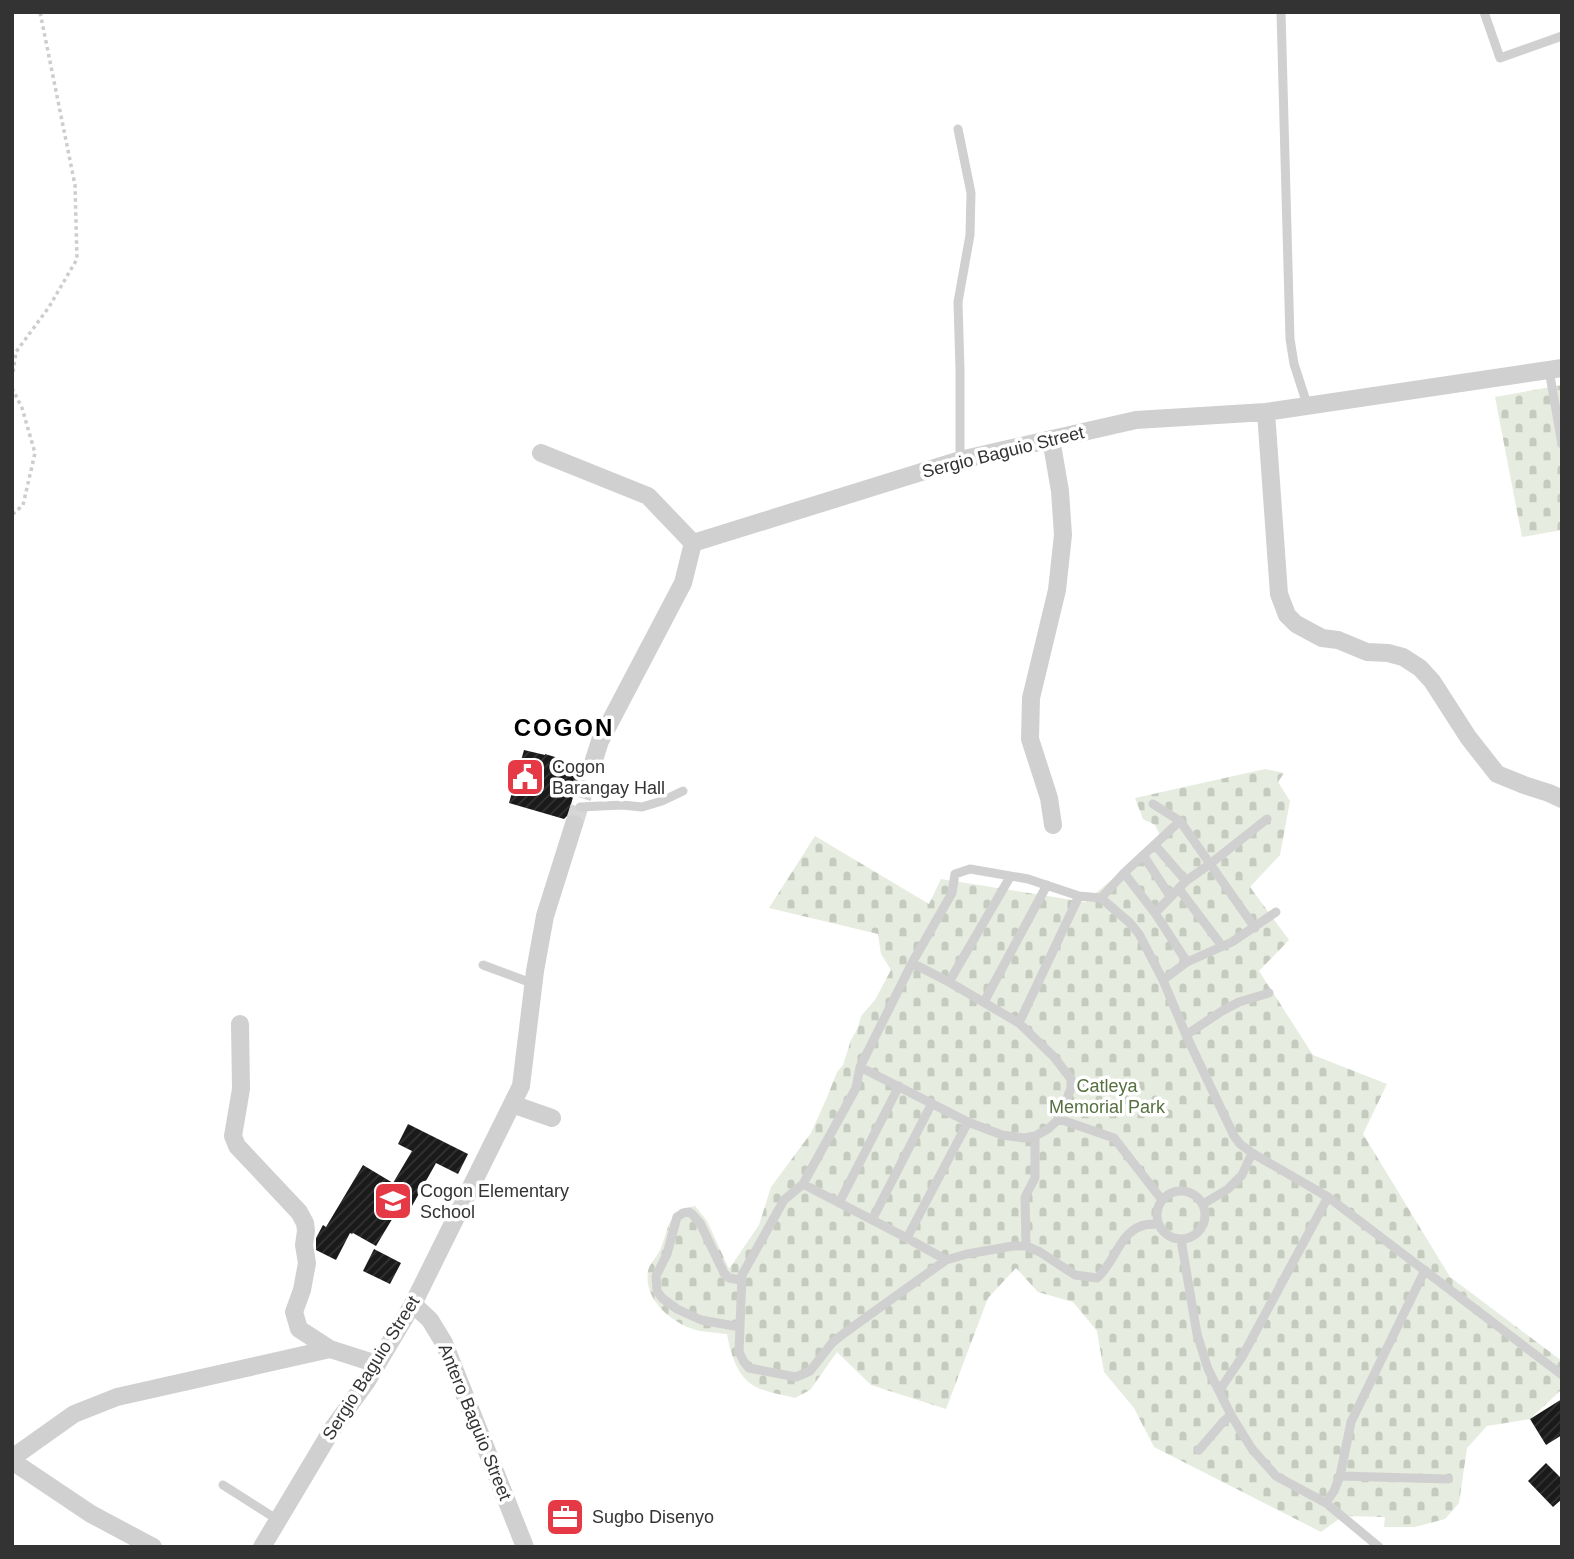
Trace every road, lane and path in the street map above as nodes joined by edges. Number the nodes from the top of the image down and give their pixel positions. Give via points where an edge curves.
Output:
1 (40, 12) edge
2 (1281, 12) edge
3 (1484, 12) edge
4 (1562, 36) edge
5 (958, 129) dead end
6 (1556, 369) edge
7 (12, 379) edge
8 (12, 388) edge
9 (1308, 407) junction
10 (1266, 412) junction
11 (1051, 439) junction
12 (1562, 444) edge
13 (541, 453) dead end
14 (960, 460) junction
15 (12, 515) edge
16 (693, 543) junction
17 (593, 762) tunnel mouth
18 (683, 790) dead end
19 (1562, 799) edge
20 (1153, 804) dead end
21 (577, 815) joint
22 (1267, 819) dead end
23 (1180, 821) junction
24 (1053, 825) dead end
25 (1155, 845) junction
26 (1143, 855) junction
27 (1210, 864) junction
28 (1124, 873) junction
29 (1010, 877) junction
30 (1186, 881) junction
31 (1047, 884) junction
32 (1179, 890) junction
33 (1079, 896) junction
34 (1170, 896) junction
35 (1101, 898) junction
36 (1276, 912) dead end
37 (1155, 913) junction
38 (1255, 928) junction
39 (1222, 946) junction
40 (1187, 962) junction
41 (912, 963) junction
42 (484, 965) dead end
43 (1163, 980) junction
44 (949, 982) junction
45 (534, 984) junction
46 (1269, 993) dead end
47 (984, 1002) junction
48 (1019, 1023) junction
49 (240, 1024) dead end
50 (1186, 1035) junction
51 (860, 1067) junction
52 (899, 1086) junction
53 (932, 1103) junction
54 (512, 1104) junction
55 (552, 1118) dead end
56 (1059, 1119) junction
57 (968, 1122) junction
58 (1035, 1136) junction
59 (1252, 1153) junction
60 (803, 1184) junction
61 (1328, 1197) junction
62 (1162, 1200) junction
63 (839, 1203) junction
64 (1203, 1204) junction
65 (872, 1220) junction
66 (1158, 1224) junction
67 (907, 1238) junction
68 (1181, 1240) junction
69 (1026, 1246) junction
70 (946, 1261) junction
71 (1425, 1270) junction
72 (741, 1280) junction
73 (413, 1304) junction
74 (740, 1327) junction
75 (330, 1349) junction
76 (377, 1364) junction
77 (1562, 1375) edge
78 (1219, 1391) junction
79 (1231, 1415) junction
80 (1199, 1450) dead end
81 (12, 1459) edge
82 (1339, 1476) junction
83 (1448, 1479) dead end
84 (223, 1485) dead end
85 (1326, 1503) junction
86 (278, 1520) junction
87 (153, 1547) edge
88 (262, 1547) edge
89 (525, 1547) edge
90 (1379, 1547) edge

1 - 7 path via 75,185 77,259 16,352
2 - 9 lane via 1290,340
3 - 4 lane via 1500,58
5 - 14 lane via 971,193 970,235 958,302
6 - 9 street, Sergio Baguio Street
6 - 12 lane
8 - 15 path via 35,453 23,505
9 - 10 street, Sergio Baguio Street
10 - 11 street, Sergio Baguio Street via 1136,420
10 - 19 street via 1279,594 1287,615 1322,638 1403,657 1420,668 1497,774
11 - 14 street, Sergio Baguio Street
11 - 24 street via 1063,536 1057,590 1031,698 1030,739
13 - 16 street via 648,496
14 - 16 street, Sergio Baguio Street
16 - 17 street via 683,583
18 - 21 lane via 642,807 622,805
20 - 23 lane
21 - 45 street, Sergio Baguio Street via 545,916
22 - 27 lane
23 - 25 lane
23 - 27 lane
25 - 26 lane
25 - 30 lane
26 - 28 lane
26 - 34 lane
27 - 30 lane
27 - 38 lane
28 - 35 lane
28 - 37 lane
29 - 31 lane
29 - 41 lane via 970,869 955,874 952,893
29 - 44 lane
30 - 32 lane
31 - 33 lane
31 - 47 lane
32 - 34 lane
32 - 39 lane
33 - 35 lane
33 - 48 lane
34 - 37 lane
35 - 43 lane via 1139,934
36 - 38 lane
37 - 40 lane
38 - 39 lane
39 - 40 lane
40 - 43 lane
41 - 44 lane
41 - 51 lane
42 - 45 lane
43 - 50 lane
44 - 47 lane
45 - 54 street, Sergio Baguio Street via 521,1086
46 - 50 lane via 1239,1002
47 - 48 lane
48 - 56 lane via 1071,1079
49 - 75 street via 241,1089 233,1136 305,1223 307,1267 294,1312 299,1329
50 - 59 lane via 1234,1136
51 - 52 lane
51 - 60 lane via 856,1088
52 - 53 lane
52 - 63 lane
53 - 57 lane
53 - 65 lane
54 - 55 street
54 - 73 street, Sergio Baguio Street
56 - 58 lane
56 - 62 lane via 1114,1138
57 - 58 lane via 1002,1135
57 - 67 lane
58 - 69 lane via 1035,1178 1025,1197
59 - 61 lane
59 - 64 lane via 1242,1175
60 - 63 lane
60 - 72 lane via 784,1200
61 - 71 lane
61 - 78 lane
62 - 64 lane via 1172,1192 1184,1191
62 - 66 lane
63 - 65 lane
64 - 68 lane via 1202,1228
65 - 67 lane
66 - 68 lane
66 - 69 lane via 1140,1226 1124,1238 1097,1278 1074,1275
67 - 70 lane
68 - 78 lane via 1198,1334
69 - 70 lane
70 - 74 lane via 843,1334 810,1371 796,1377 749,1368 739,1352
71 - 77 lane
71 - 82 lane via 1351,1422
72 - 74 lane
72 - 74 lane via 724,1273 692,1213 677,1217 656,1276 657,1291 677,1309 701,1320
73 - 76 street, Sergio Baguio Street
73 - 89 street, Antero Baguio Street via 444,1343
75 - 76 street
75 - 81 street via 117,1397 74,1414
76 - 86 street, Sergio Baguio Street
78 - 79 lane
79 - 80 lane
79 - 85 lane via 1276,1476
81 - 87 street via 91,1514
82 - 83 lane
82 - 85 lane
84 - 86 lane
85 - 90 lane
86 - 88 street, Sergio Baguio Street

